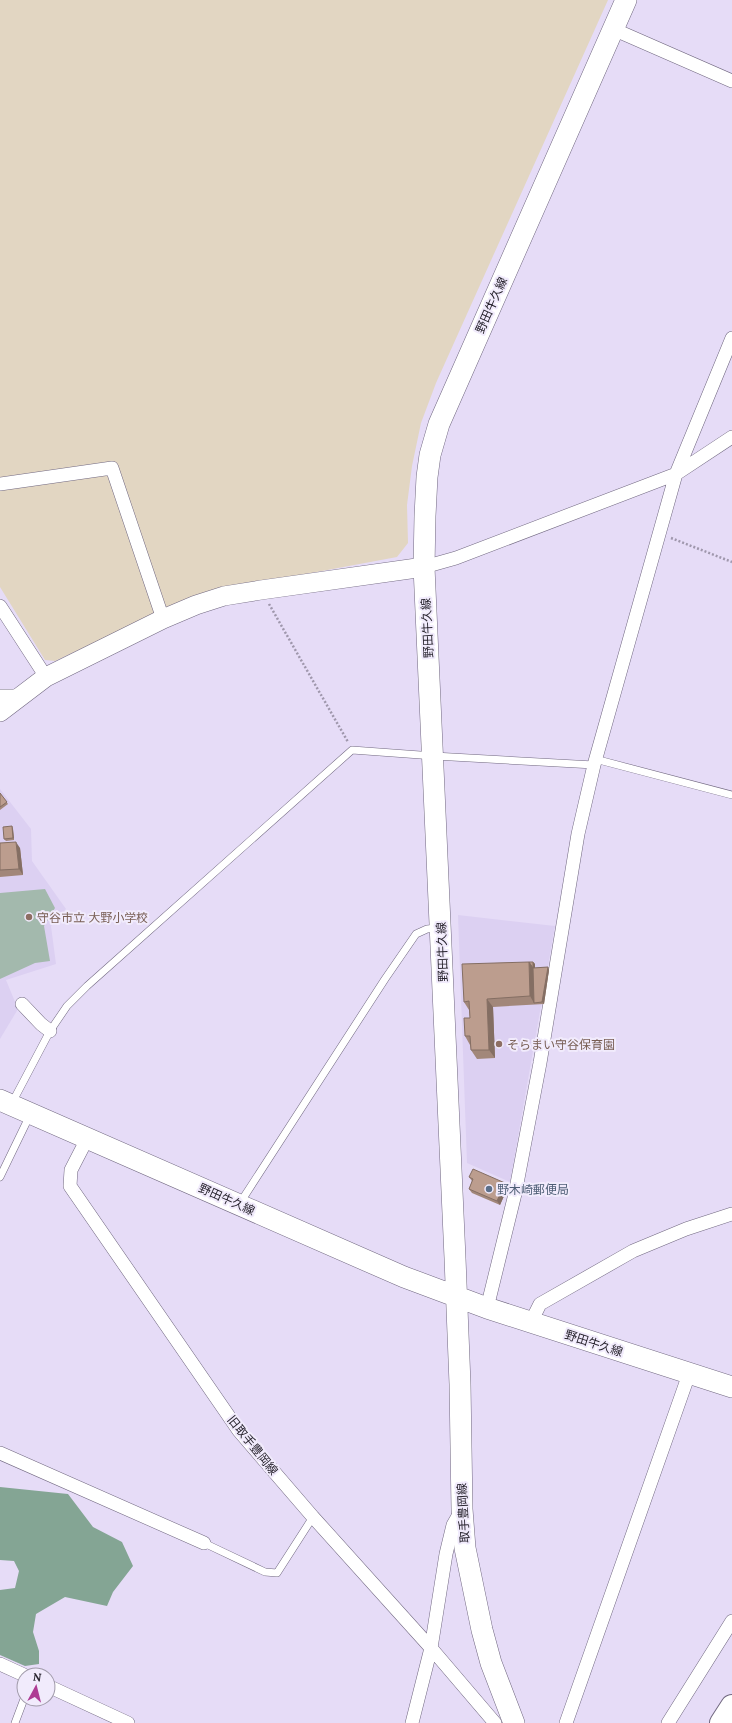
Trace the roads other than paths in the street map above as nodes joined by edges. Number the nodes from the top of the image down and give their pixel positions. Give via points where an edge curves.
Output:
1 (626, 0) edge
2 (613, 29) junction
3 (732, 81) edge
4 (732, 338) edge
5 (732, 437) edge
6 (676, 474) junction
7 (0, 484) edge
8 (424, 567) junction
9 (0, 606) edge
10 (163, 619) junction
11 (46, 677) junction
12 (0, 696) edge
13 (22, 696) junction
14 (0, 712) edge
15 (434, 756) junction
16 (595, 762) junction
17 (732, 795) edge
18 (441, 927) junction
19 (22, 1004) dead end
20 (50, 1031) junction
21 (6, 1102) edge
22 (30, 1113) junction
23 (88, 1137) junction
24 (0, 1177) edge
25 (239, 1204) junction
26 (732, 1214) edge
27 (456, 1296) junction
28 (487, 1308) junction
29 (531, 1322) junction
30 (689, 1374) junction
31 (732, 1387) edge
32 (0, 1453) edge
33 (462, 1509) junction
34 (313, 1517) junction
35 (204, 1543) joint
36 (732, 1621) edge
37 (431, 1648) junction
38 (0, 1664) edge
39 (16, 1671) edge
40 (56, 1690) edge
41 (732, 1706) edge
42 (21, 1707) edge
43 (15, 1723) edge
44 (128, 1723) edge
45 (412, 1723) edge
46 (495, 1723) edge
47 (514, 1723) edge
48 (566, 1723) edge
49 (668, 1723) edge
50 (721, 1723) edge

1 - 2 main road, 野田牛久線
2 - 3 street
2 - 8 main road, 野田牛久線 via 439,424 427,477
4 - 6 street
5 - 6 street
6 - 8 street via 456,558
6 - 16 street
7 - 10 street via 112,468
8 - 10 street via 224,596
8 - 15 main road, 野田牛久線
9 - 11 street
10 - 11 street
11 - 13 street
12 - 13 street
13 - 14 street
15 - 16 lane
15 - 18 main road, 野田牛久線
15 - 20 lane via 352,750 87,986 67,1006
16 - 17 lane
16 - 28 street via 578,834 540,1063 515,1194
18 - 25 lane via 416,934
18 - 27 main road, 野田牛久線
19 - 20 street
20 - 21 lane
21 - 22 main road, 野田牛久線
22 - 23 main road, 野田牛久線
22 - 24 lane
23 - 25 main road, 野田牛久線
23 - 34 street, 旧取手豊岡線 via 71,1170 70,1186 239,1431
25 - 27 main road, 野田牛久線 via 397,1274
26 - 29 street via 686,1229 633,1251 540,1304
27 - 28 main road, 野田牛久線
27 - 33 main road, 取手豊岡線
28 - 29 main road, 野田牛久線
29 - 30 main road, 野田牛久線
30 - 31 main road, 野田牛久線
30 - 48 street
32 - 35 street
33 - 37 street via 454,1525 446,1554
33 - 47 main road, 取手豊岡線 via 465,1548 482,1630 491,1664
34 - 35 lane via 277,1573 265,1572
34 - 37 street, 旧取手豊岡線
36 - 49 street
37 - 45 street
37 - 46 street, 旧取手豊岡線
38 - 39 street
40 - 44 street
41 - 50 highway
42 - 43 lane

